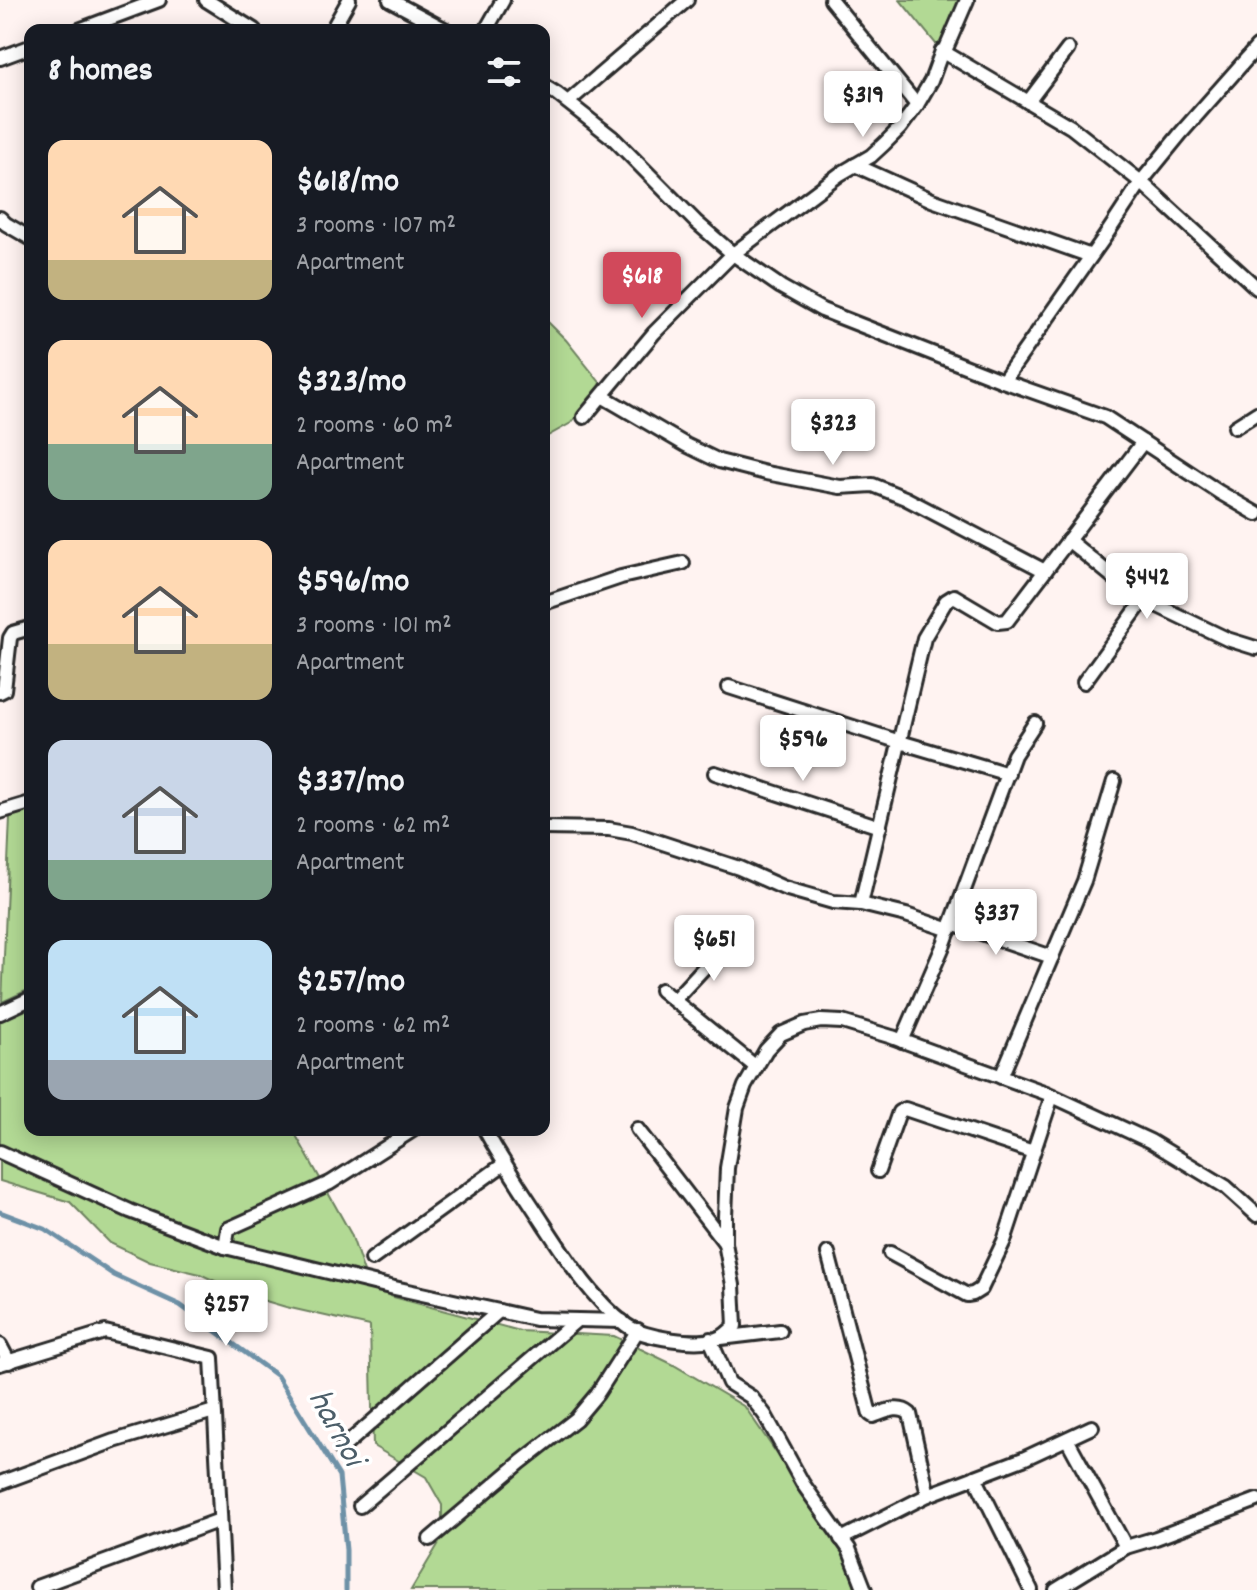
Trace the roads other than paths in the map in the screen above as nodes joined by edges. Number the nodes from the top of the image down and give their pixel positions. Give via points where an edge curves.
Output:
1 (159, 0) edge
2 (206, 0) edge
3 (349, 0) edge
4 (390, 0) edge
5 (503, 0) edge
6 (687, 0) edge
7 (832, 0) edge
8 (960, 3) edge
9 (95, 24) edge
10 (244, 24) edge
11 (335, 24) edge
12 (435, 24) edge
13 (489, 24) edge
14 (24, 49) edge
15 (1068, 49) dead end
16 (942, 51) junction
17 (1254, 57) edge
18 (0, 58) edge
19 (550, 90) edge
20 (568, 102) junction
21 (1028, 102) junction
22 (917, 105) junction
23 (855, 165) junction
24 (1141, 182) junction
25 (0, 218) edge
26 (24, 234) edge
27 (733, 254) junction
28 (1091, 256) junction
29 (1257, 288) edge
30 (1003, 381) junction
31 (602, 396) junction
32 (1257, 413) edge
33 (584, 417) dead end
34 (1235, 427) dead end
35 (1143, 442) junction
36 (1257, 514) edge
37 (1068, 540) junction
38 (683, 563) dead end
39 (1045, 571) junction
40 (1145, 598) junction
41 (550, 601) edge
42 (24, 630) edge
43 (1256, 648) edge
44 (1084, 682) dead end
45 (729, 687) dead end
46 (0, 692) edge
47 (1035, 723) dead end
48 (900, 742) junction
49 (715, 773) dead end
50 (1008, 774) junction
51 (1114, 781) dead end
52 (24, 805) edge
53 (0, 812) edge
54 (880, 827) junction
55 (550, 828) edge
56 (861, 904) junction
57 (951, 926) junction
58 (728, 942) dead end
59 (1052, 957) junction
60 (661, 990) dead end
61 (674, 1000) junction
62 (24, 1002) edge
63 (0, 1013) edge
64 (902, 1041) junction
65 (756, 1067) junction
66 (1001, 1077) junction
67 (1052, 1096) junction
68 (637, 1129) dead end
69 (404, 1136) edge
70 (488, 1136) edge
71 (0, 1152) edge
72 (1033, 1152) junction
73 (504, 1164) junction
74 (878, 1171) dead end
75 (1257, 1215) edge
76 (725, 1243) junction
77 (225, 1247) junction
78 (828, 1253) dead end
79 (890, 1253) dead end
80 (372, 1259) dead end
81 (499, 1311) junction
82 (577, 1320) junction
83 (622, 1321) junction
84 (638, 1330) junction
85 (780, 1331) dead end
86 (715, 1338) junction
87 (0, 1345) edge
88 (4, 1363) edge
89 (214, 1411) junction
90 (1092, 1427) dead end
91 (1067, 1439) junction
92 (341, 1449) dead end
93 (975, 1477) junction
94 (0, 1483) edge
95 (928, 1495) junction
96 (1257, 1500) edge
97 (360, 1506) dead end
98 (220, 1520) junction
99 (430, 1539) dead end
100 (841, 1539) junction
101 (1126, 1547) junction
102 (37, 1587) dead end
103 (224, 1590) edge
104 (865, 1590) edge
105 (1031, 1590) edge
106 (1056, 1590) edge

1 - 9 street
2 - 10 street
3 - 11 street
4 - 12 street
5 - 13 street
6 - 20 street
7 - 22 street
8 - 16 street
14 - 18 street
15 - 21 street
16 - 21 street
16 - 22 street
17 - 24 street
19 - 20 street
20 - 27 street via 613,138
21 - 24 street via 1071,127
22 - 23 street via 884,144
23 - 27 street
23 - 28 street via 932,200
24 - 28 street
24 - 29 street
25 - 26 street
27 - 30 street via 822,310
27 - 31 street via 654,333
28 - 30 street
30 - 35 street via 1105,417
31 - 33 street
31 - 39 street via 719,461 840,487 873,485
32 - 34 street
35 - 36 street
35 - 37 street
37 - 39 street
37 - 40 street
38 - 41 street
39 - 48 street via 1007,621 998,622 954,596 946,601 924,638
40 - 43 street
40 - 44 street
42 - 46 street via 10,638
45 - 48 street
47 - 50 street
48 - 50 street
48 - 54 street
49 - 54 street
50 - 57 street
51 - 59 street via 1084,881
52 - 53 street
54 - 56 street
55 - 56 street via 632,833 784,888
56 - 57 street
57 - 59 street
57 - 64 street
58 - 61 street
59 - 66 street
60 - 61 street
61 - 65 street
62 - 63 street
64 - 65 street via 842,1022 804,1024 781,1034
64 - 66 street
65 - 76 street via 732,1133
66 - 67 street
67 - 72 street
67 - 75 street via 1150,1141 1226,1187
68 - 76 street
69 - 77 street via 330,1183 228,1229
70 - 73 street
71 - 77 street
72 - 74 street via 905,1109 899,1112
72 - 79 street via 1004,1241 981,1289 967,1295
73 - 80 street
73 - 83 street via 569,1262
76 - 86 street via 735,1326
77 - 81 street
78 - 95 street via 870,1414 895,1409 910,1414
81 - 82 street
81 - 92 street
82 - 83 street
82 - 97 street
83 - 84 street
84 - 86 street via 692,1342
84 - 99 street via 576,1419
85 - 86 street
86 - 100 street via 729,1383 751,1397 765,1415
87 - 88 street
88 - 89 street via 105,1332 212,1358
89 - 94 street
89 - 98 street
90 - 91 street
91 - 93 street
91 - 101 street
93 - 95 street
93 - 105 street
95 - 100 street
96 - 101 street
98 - 102 street
98 - 103 street
100 - 104 street
101 - 106 street

